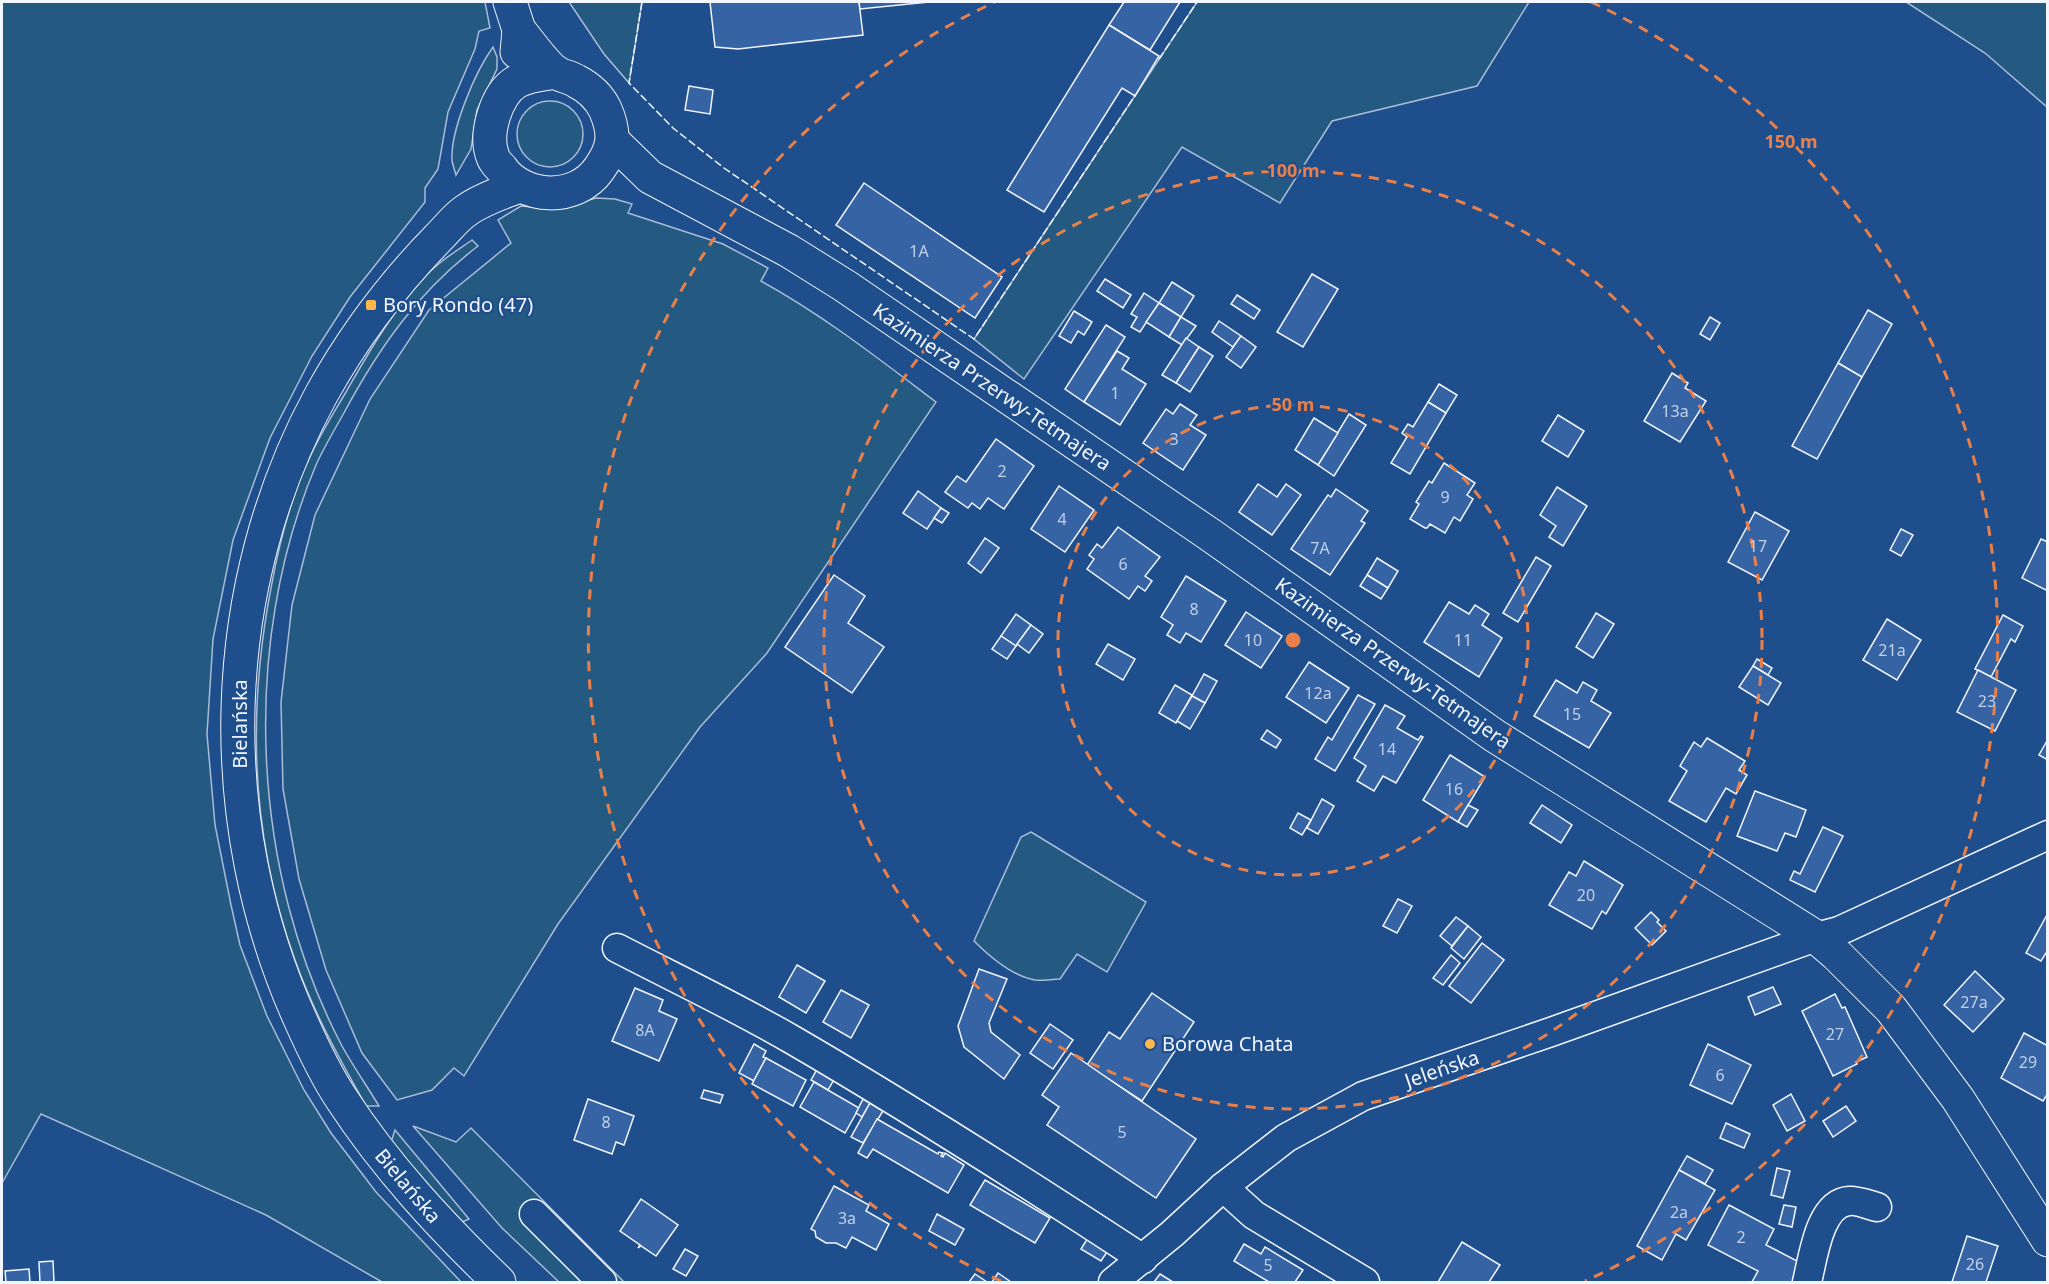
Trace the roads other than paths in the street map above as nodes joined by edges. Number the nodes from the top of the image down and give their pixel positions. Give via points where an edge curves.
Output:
1 (514, 16) edge
2 (556, 72) junction
3 (515, 83) junction
4 (613, 141) junction
5 (493, 157) junction
6 (596, 174) junction
7 (650, 177) junction
8 (519, 186) junction
9 (466, 210) junction
10 (2048, 835) edge
11 (1816, 937) junction
12 (617, 948) dead end
13 (1223, 1187) junction
14 (1876, 1207) dead end
15 (534, 1214) dead end
16 (2048, 1240) edge
17 (1143, 1259) junction
18 (499, 1282) edge
19 (602, 1282) edge
20 (1113, 1282) edge
21 (1365, 1282) edge
22 (1807, 1282) edge

1 - 2 street
1 - 3 street
2 - 3 street
2 - 4 street via 593,93 605,109
3 - 5 street via 493,114
4 - 6 street
4 - 7 street
5 - 8 street
5 - 9 street
6 - 7 street
6 - 8 street via 563,192 533,191
7 - 11 street, Kazimierza Przerwy-Tetmajera via 789,250 836,280 1209,534 1495,736
8 - 9 street, Bielańska
9 - 18 street, Bielańska via 377,307 333,373 308,420 286,471 250,593 237,711 244,827 254,884 286,988 308,1037 340,1096 376,1149 430,1213
10 - 11 street, Jeleńska via 1839,931
11 - 13 street, Jeleńska via 1363,1096 1286,1138
11 - 16 street, Kazimierza Przerwy-Tetmajera via 1891,1009 1958,1099
12 - 17 street via 791,1040
13 - 17 street, Jeleńska
13 - 21 street via 1254,1215
14 - 22 street via 1849,1201 1833,1207 1823,1222
15 - 19 street
17 - 20 street, Jeleńska

